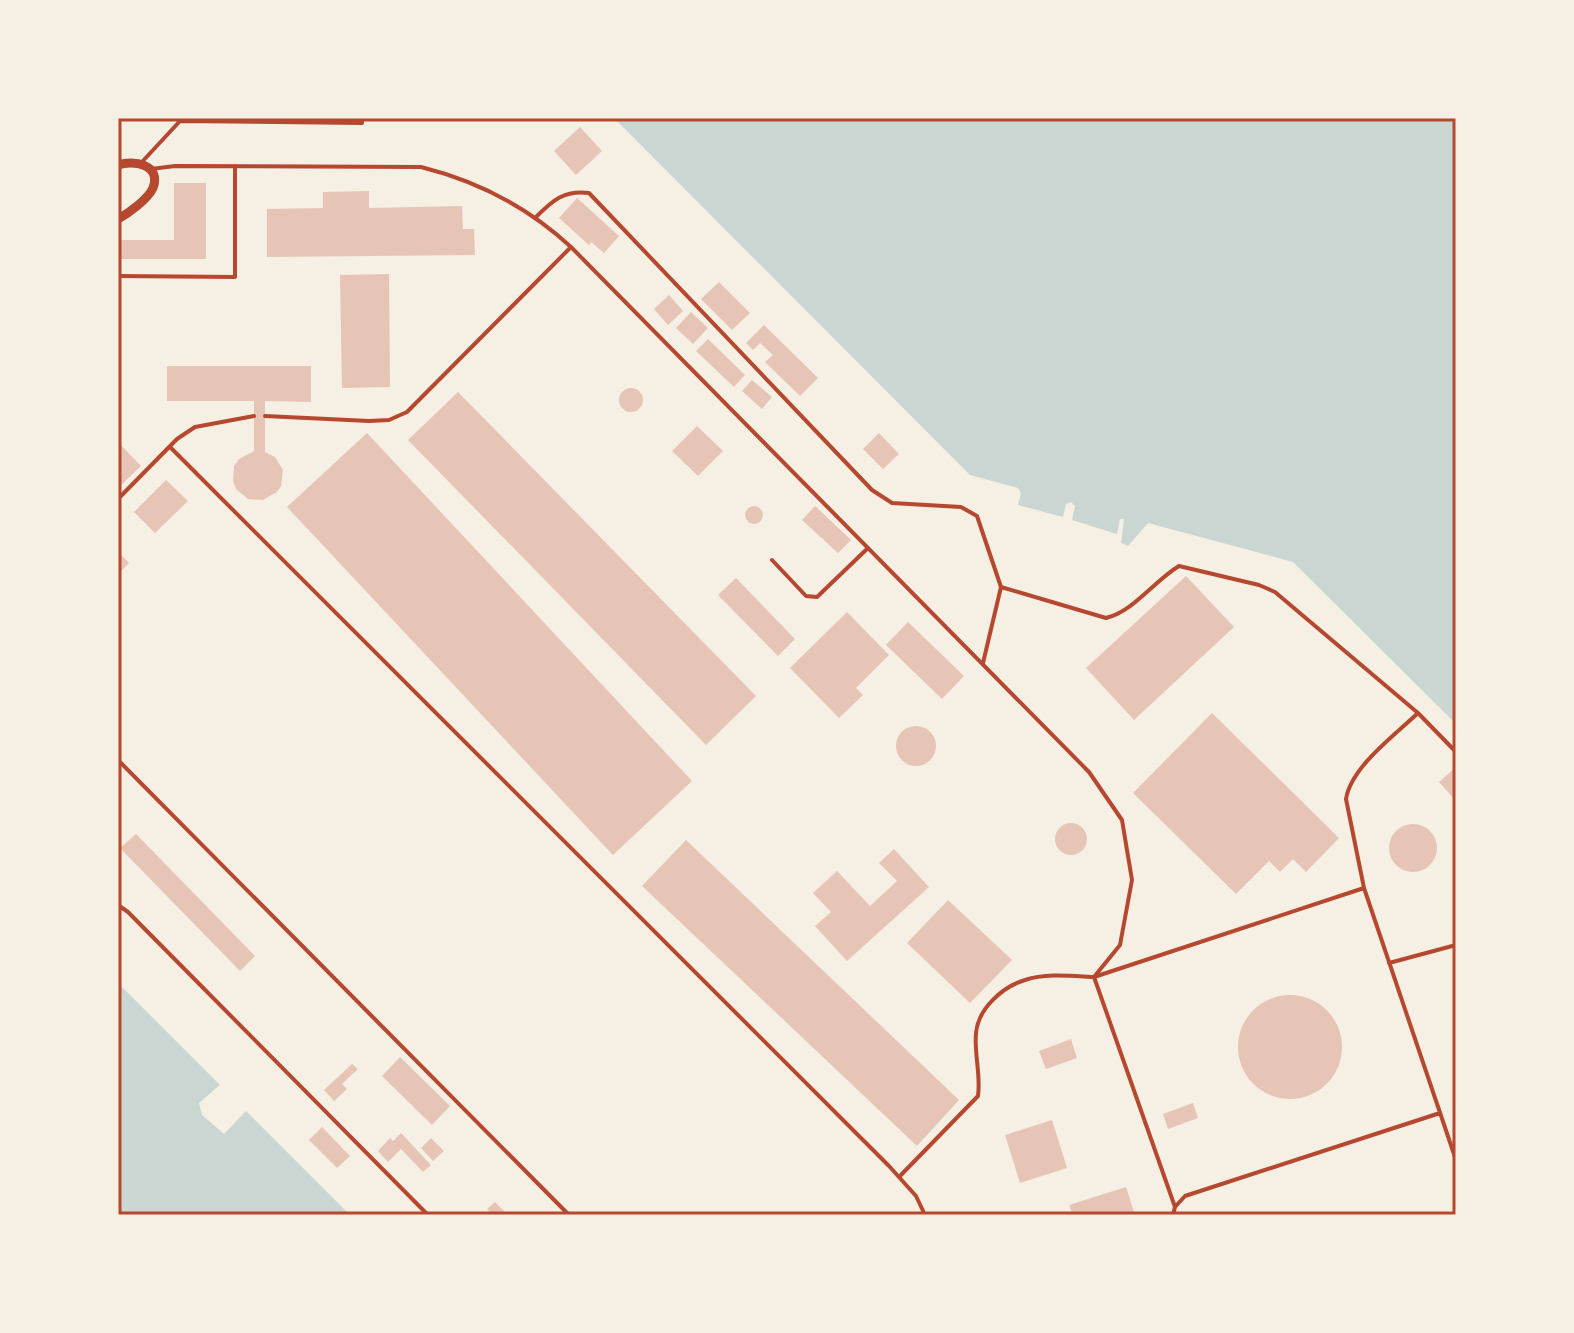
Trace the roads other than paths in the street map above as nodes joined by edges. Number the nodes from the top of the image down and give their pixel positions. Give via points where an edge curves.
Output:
1 (362, 118) edge
2 (191, 119) edge
3 (141, 163) junction
4 (118, 165) edge
5 (235, 166) junction
6 (150, 170) junction
7 (536, 217) junction
8 (118, 219) edge
9 (571, 247) junction
10 (118, 276) edge
11 (254, 416) dead end
12 (265, 416) dead end
13 (170, 447) junction
14 (118, 499) edge
15 (868, 548) junction
16 (772, 560) dead end
17 (1001, 587) junction
18 (983, 665) junction
19 (1418, 713) junction
20 (1456, 752) edge
21 (118, 760) edge
22 (1364, 888) junction
23 (118, 905) edge
24 (1456, 945) edge
25 (1389, 963) junction
26 (1094, 977) junction
27 (1440, 1113) junction
28 (1456, 1160) edge
29 (899, 1177) junction
30 (1175, 1207) junction
31 (428, 1215) edge
32 (569, 1215) edge
33 (925, 1215) edge
34 (1173, 1215) edge

1 - 2 lane via 362,123
2 - 3 lane via 180,121
3 - 4 street
3 - 6 street
5 - 6 lane
5 - 7 lane via 421,167
5 - 10 lane via 235,277
6 - 8 street via 151,191
7 - 9 lane
7 - 17 lane via 555,198 572,191 589,193 872,490 892,503 961,507 977,516
9 - 12 lane via 407,412 369,421
9 - 15 lane
11 - 13 lane via 195,427
13 - 14 lane
13 - 29 lane
15 - 16 lane via 817,597 806,596
15 - 18 lane
17 - 18 lane
17 - 19 lane via 1106,618 1121,615 1179,566 1259,585 1275,592
18 - 26 lane via 1089,772 1122,820 1132,880 1120,945
19 - 20 lane
19 - 22 lane via 1348,785 1346,799
21 - 32 lane
22 - 25 lane
22 - 26 lane
23 - 31 lane
24 - 25 lane
25 - 27 lane
26 - 29 lane via 1024,980 995,998 981,1013 976,1032 978,1096
26 - 30 lane
27 - 28 lane
27 - 30 lane via 1185,1196
29 - 33 lane
30 - 34 lane

